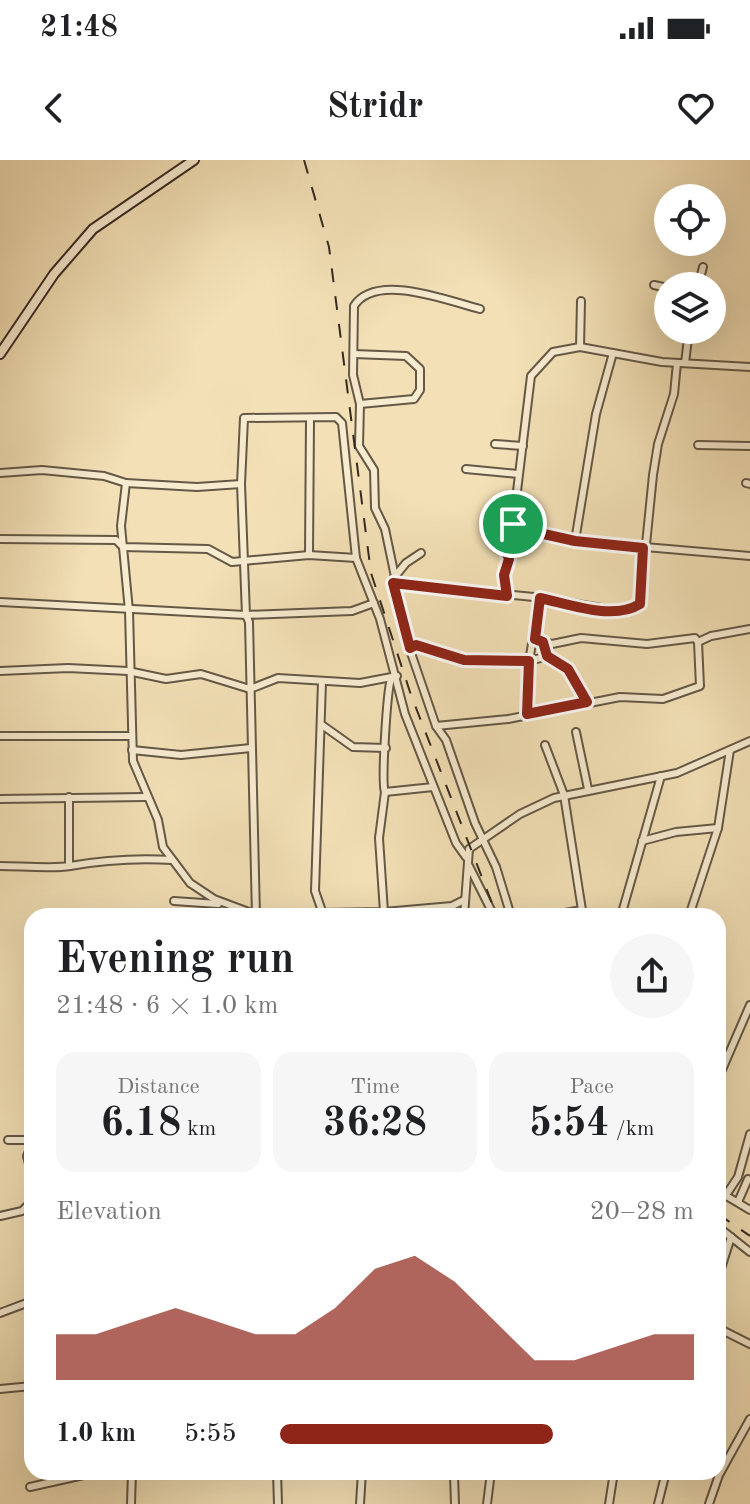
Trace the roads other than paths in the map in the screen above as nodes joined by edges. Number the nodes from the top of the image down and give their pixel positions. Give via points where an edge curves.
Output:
1 (194, 160) edge
2 (703, 267) dead end
3 (702, 272) edge
4 (581, 301) dead end
5 (480, 309) dead end
6 (686, 344) edge
7 (580, 347) junction
8 (613, 353) junction
9 (0, 354) edge
10 (354, 354) junction
11 (681, 363) junction
12 (750, 367) edge
13 (360, 404) junction
14 (310, 419) junction
15 (495, 444) dead end
16 (698, 445) dead end
17 (523, 446) junction
18 (750, 446) edge
19 (466, 469) dead end
20 (0, 473) edge
21 (518, 474) junction
22 (126, 483) junction
23 (241, 484) junction
24 (513, 524) junction
25 (0, 539) edge
26 (575, 541) junction
27 (123, 547) junction
28 (643, 548) junction
29 (421, 553) dead end
30 (309, 555) junction
31 (750, 556) edge
32 (245, 558) junction
33 (356, 558) junction
34 (393, 581) junction
35 (507, 596) junction
36 (540, 598) junction
37 (0, 602) edge
38 (374, 603) junction
39 (129, 611) junction
40 (246, 615) junction
41 (750, 629) edge
42 (535, 639) junction
43 (698, 642) junction
44 (410, 648) junction
45 (547, 656) junction
46 (529, 661) junction
47 (0, 671) edge
48 (128, 671) junction
49 (395, 679) junction
50 (322, 682) junction
51 (250, 689) junction
52 (525, 696) junction
53 (587, 702) junction
54 (537, 713) junction
55 (527, 714) junction
56 (451, 722) junction
57 (322, 725) junction
58 (436, 726) junction
59 (576, 732) dead end
60 (0, 736) edge
61 (131, 736) junction
62 (446, 740) junction
63 (750, 741) edge
64 (545, 745) dead end
65 (251, 748) junction
66 (386, 748) junction
67 (132, 750) junction
68 (730, 750) junction
69 (661, 776) junction
70 (433, 787) junction
71 (588, 789) junction
72 (385, 792) junction
73 (564, 795) junction
74 (69, 797) junction
75 (146, 797) junction
76 (0, 799) edge
77 (718, 828) junction
78 (642, 841) junction
79 (484, 842) junction
80 (172, 860) junction
81 (467, 860) junction
82 (0, 866) edge
83 (69, 866) junction
84 (464, 900) junction
85 (174, 901) dead end
86 (226, 904) junction
87 (452, 906) joint
88 (237, 908) edge
89 (255, 908) edge
90 (321, 908) edge
91 (384, 908) edge
92 (429, 908) edge
93 (464, 908) edge
94 (490, 908) edge
95 (509, 908) edge
96 (582, 908) edge
97 (623, 908) edge
98 (692, 908) edge
99 (750, 1005) edge
100 (726, 1060) edge
101 (750, 1134) edge
102 (8, 1140) dead end
103 (24, 1141) edge
104 (738, 1177) junction
105 (749, 1179) edge
106 (726, 1195) joint
107 (738, 1202) junction
108 (24, 1209) edge
109 (750, 1210) edge
110 (0, 1216) edge
111 (726, 1233) edge
112 (731, 1237) junction
113 (726, 1248) edge
114 (750, 1252) edge
115 (24, 1304) edge
116 (0, 1313) edge
117 (726, 1332) edge
118 (750, 1344) edge
119 (24, 1387) edge
120 (0, 1389) edge
121 (750, 1419) edge
122 (726, 1462) edge
123 (61, 1480) edge
124 (132, 1480) edge
125 (277, 1480) edge
126 (362, 1480) edge
127 (454, 1480) edge
128 (490, 1480) edge
129 (613, 1480) edge
130 (664, 1480) edge
131 (717, 1480) edge
132 (30, 1487) dead end
133 (131, 1504) edge
134 (278, 1504) edge
135 (360, 1504) edge
136 (455, 1504) edge
137 (487, 1504) edge
138 (609, 1504) edge
139 (658, 1504) edge
140 (709, 1504) edge

1 - 9 street via 93,229 54,274
2 - 3 street
4 - 7 street
5 - 10 street via 425,293 367,293 354,306
6 - 11 street
7 - 8 street
7 - 17 street via 553,352 531,376
8 - 11 street
8 - 26 street via 596,414
10 - 13 street
10 - 13 street via 406,356 420,369 420,390 414,399
11 - 12 street
11 - 28 street via 658,444
13 - 34 street via 359,446 374,470 372,496 385,529
14 - 23 street via 244,418
14 - 30 street
14 - 33 street via 336,417 342,423
15 - 17 street
16 - 18 street
17 - 21 street
19 - 21 street
20 - 22 street via 42,470
21 - 24 street
22 - 23 street
22 - 27 street via 121,499
23 - 32 street
24 - 26 street
24 - 35 street via 505,549
25 - 27 street via 116,540
26 - 28 street
27 - 32 street via 208,549 232,562
27 - 39 street
28 - 31 street
28 - 36 street via 640,604 631,610
29 - 34 street
30 - 32 street
30 - 33 street
32 - 40 street
33 - 38 street
34 - 35 street
34 - 44 street
35 - 36 street
36 - 42 street
37 - 39 street
38 - 40 street via 352,611
38 - 49 street
39 - 40 street
39 - 48 street
40 - 51 street
41 - 43 street
42 - 43 street via 552,644 581,638
42 - 45 street via 543,642
42 - 46 street
43 - 53 street via 701,682 695,688 663,699
44 - 46 street via 443,651 464,660
44 - 58 street
45 - 46 street
45 - 53 street via 568,669
46 - 52 street
47 - 48 street
48 - 51 street via 166,679 201,674
48 - 61 street
49 - 50 street
49 - 66 street via 385,694
49 - 70 street
50 - 51 street via 278,678
50 - 57 street
51 - 65 street
52 - 54 street
52 - 55 street
53 - 54 street
54 - 55 street
55 - 56 street
56 - 58 street
56 - 62 street
57 - 66 street via 353,747
57 - 90 street via 315,891
58 - 62 street
59 - 71 street
60 - 61 street
61 - 67 street
62 - 79 street
63 - 68 street
64 - 73 street
65 - 67 street via 181,755
65 - 89 street
66 - 72 street
67 - 75 street
68 - 69 street
68 - 77 street
69 - 71 street
69 - 78 street
70 - 72 street
70 - 81 street
71 - 73 street
72 - 91 street via 379,838
73 - 79 street via 520,814
73 - 96 street
74 - 75 street
74 - 76 street
74 - 83 street
75 - 80 street
77 - 78 street
77 - 98 street
78 - 97 street
79 - 81 street via 469,849
79 - 95 street
80 - 83 street via 82,861
80 - 86 street via 201,893
81 - 84 street
81 - 94 street
82 - 83 street
84 - 87 street
84 - 93 street
85 - 86 street
86 - 88 street
87 - 92 street
99 - 100 street
101 - 104 street
102 - 103 street
104 - 105 street
104 - 106 street
105 - 107 street
106 - 107 street
107 - 109 street
108 - 110 street
111 - 112 street
112 - 113 street
112 - 114 street
115 - 116 street
117 - 118 street
119 - 120 street
121 - 122 street
123 - 132 street
124 - 133 street
125 - 134 street
126 - 135 street
127 - 136 street
128 - 137 street
129 - 138 street
130 - 139 street
131 - 140 street

